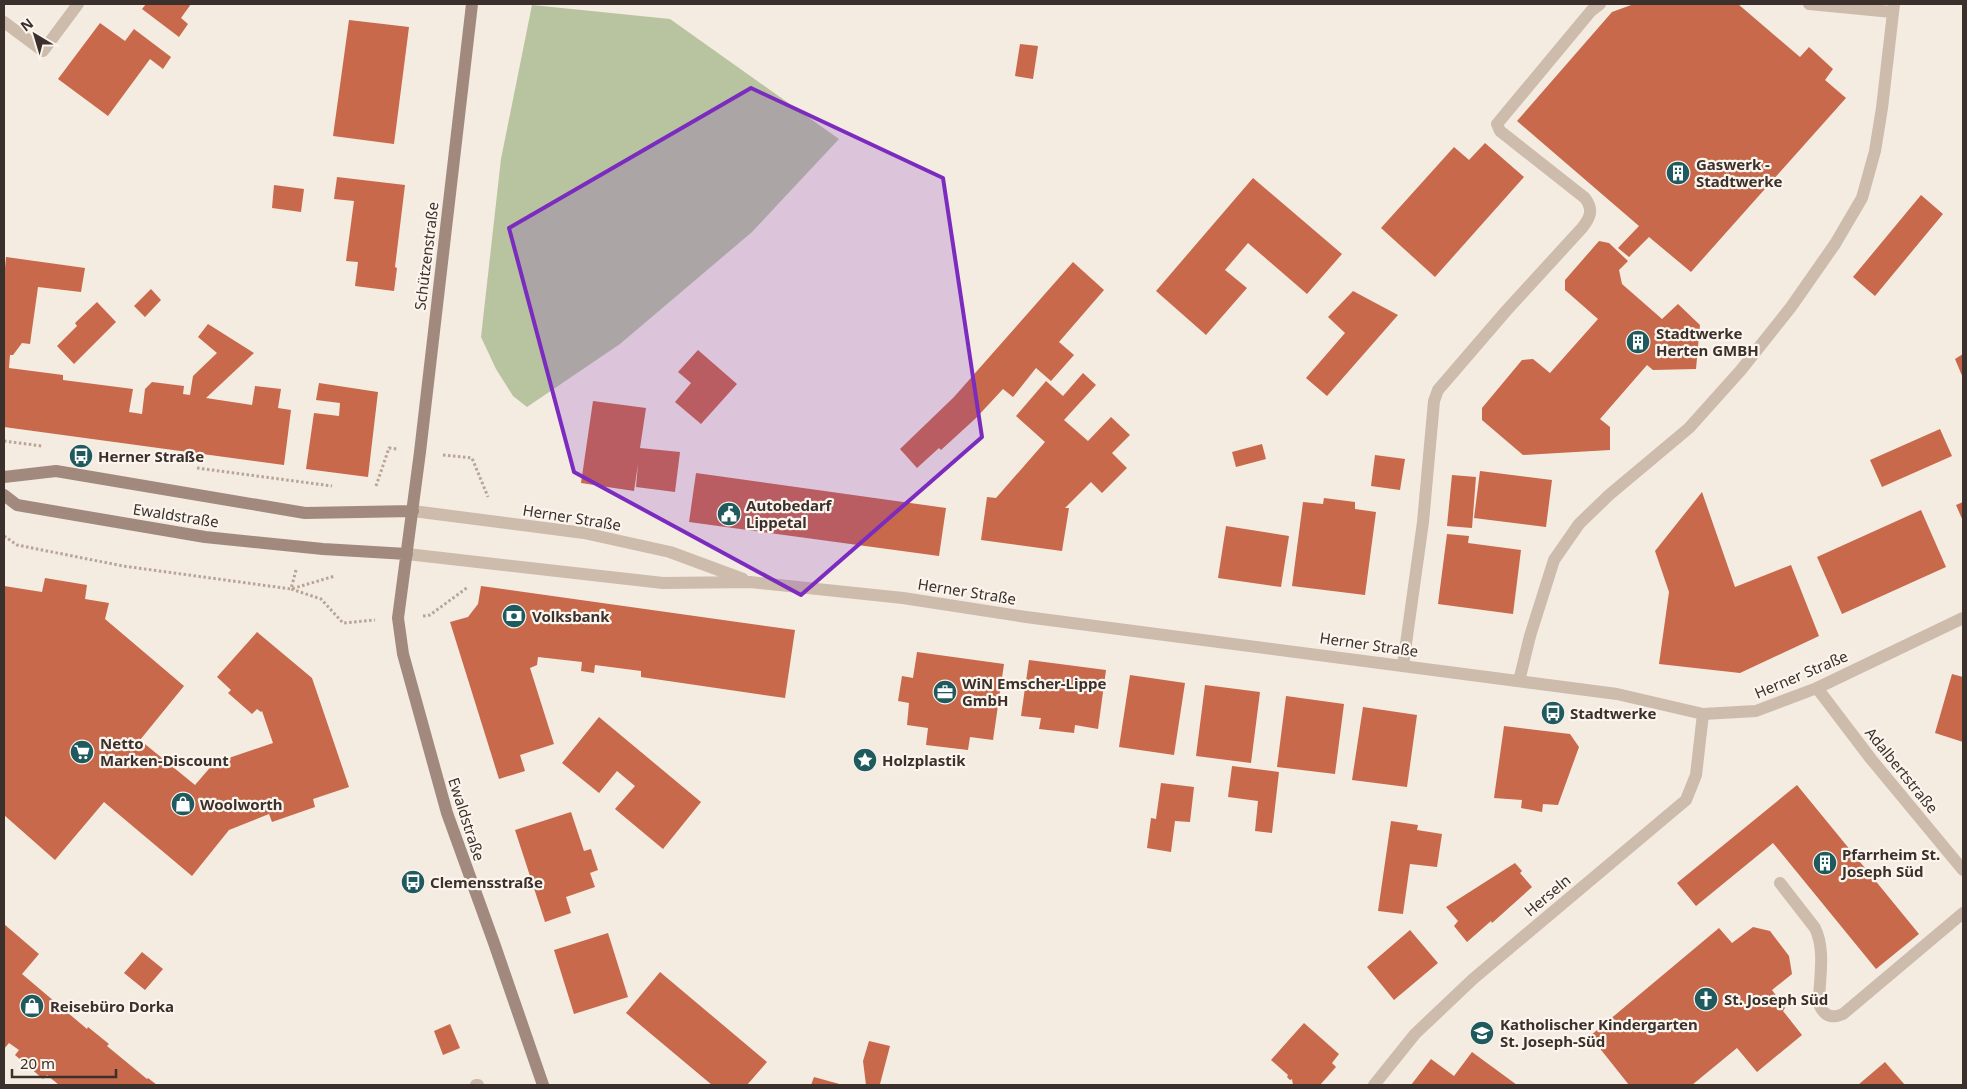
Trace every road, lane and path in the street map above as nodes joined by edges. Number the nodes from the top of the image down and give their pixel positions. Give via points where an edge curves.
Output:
1 (78, 4) edge
2 (472, 4) edge
3 (1600, 4) edge
4 (1809, 4) edge
5 (1893, 8) edge
6 (4, 22) edge
7 (4, 477) edge
8 (4, 495) edge
9 (413, 511) junction
10 (4, 536) edge
11 (407, 554) junction
12 (336, 576) dead end
13 (750, 582) junction
14 (1963, 618) edge
15 (1403, 665) junction
16 (1519, 681) junction
17 (1817, 688) junction
18 (1703, 714) junction
19 (1963, 870) edge
20 (1780, 883) dead end
21 (1963, 913) edge
22 (543, 1085) edge
23 (1374, 1085) edge

1 - 6 street via 43,51
2 - 9 main road, Schützenstraße
3 - 15 street via 1497,124 1500,131 1585,198 1590,205 1590,216 1438,390 1434,401 1423,522
4 - 5 street
5 - 16 street via 1875,151 1862,198 1791,307 1741,370 1689,428 1579,524 1554,560
7 - 9 main road, Ewaldstraße via 56,471 305,514
8 - 11 main road, Ewaldstraße via 17,504 205,537
9 - 11 main road, Ewaldstraße
9 - 13 street, Herner Straße via 584,533 670,552
10 - 12 path via 17,545 123,566 291,589
11 - 13 street, Herner Straße via 663,583
11 - 22 main road, Ewaldstraße via 398,618 403,654 447,813
13 - 15 street, Herner Straße via 904,598 1026,617
14 - 17 street, Herner Straße
15 - 16 street, Herner Straße
16 - 18 street, Herner Straße via 1618,694
17 - 18 street, Herner Straße via 1756,711
17 - 19 street, Adalbertstraße
18 - 23 street, Herseln via 1696,775 1686,800 1473,979 1415,1034
20 - 21 street via 1819,937 1822,954 1819,1004 1826,1016 1831,1017 1843,1014

